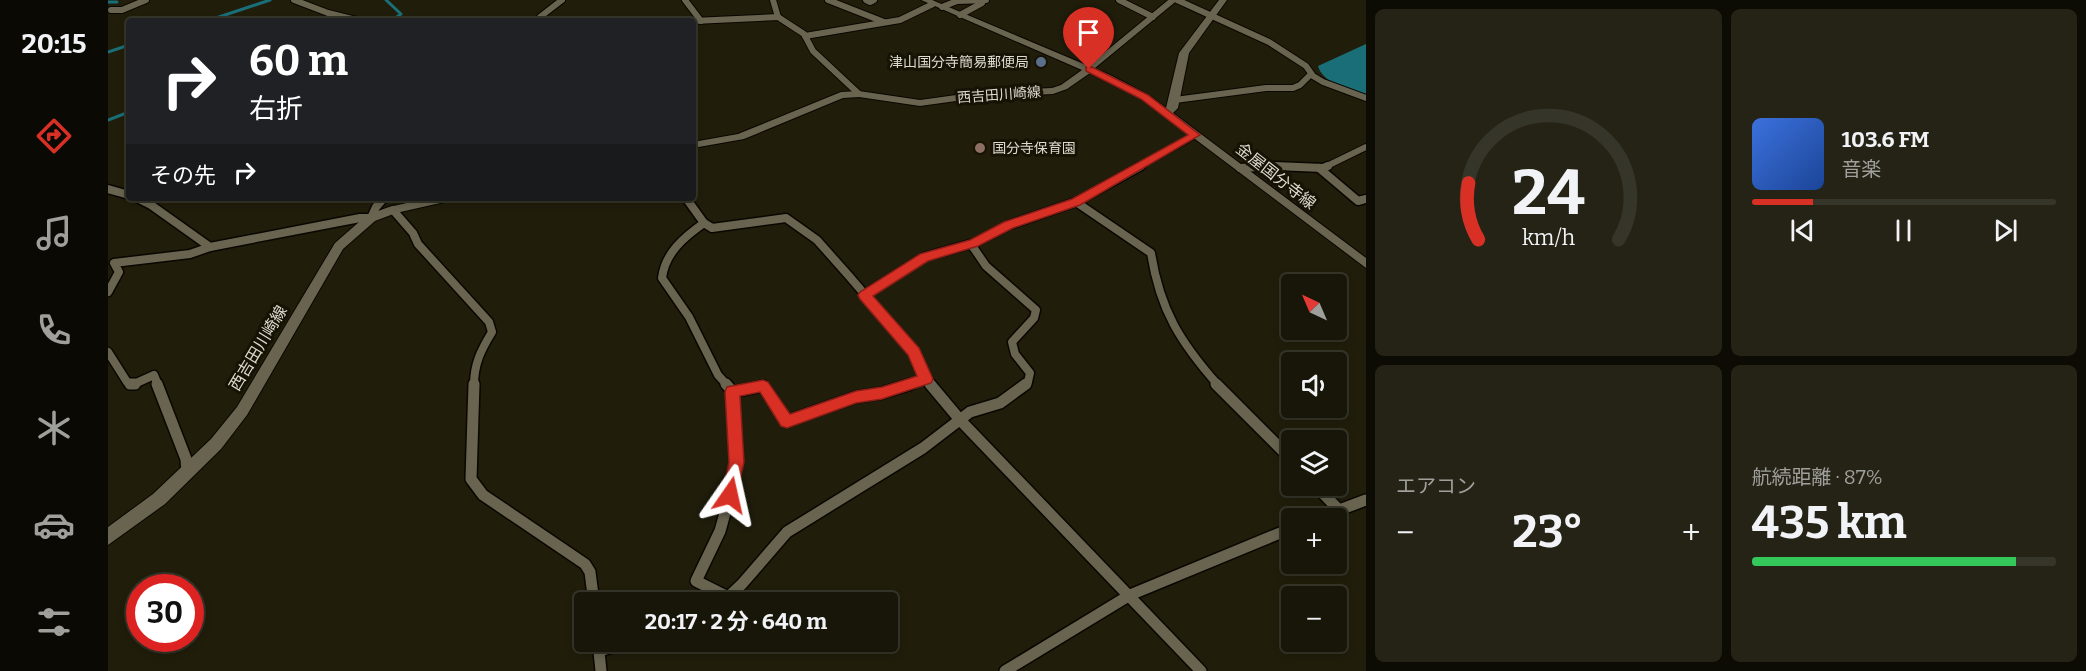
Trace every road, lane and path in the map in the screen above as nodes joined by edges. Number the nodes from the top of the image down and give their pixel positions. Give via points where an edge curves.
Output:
1 (125, 0) edge
2 (146, 0) edge
3 (294, 0) edge
4 (562, 0) edge
5 (685, 0) edge
6 (772, 0) edge
7 (828, 0) edge
8 (866, 0) edge
9 (874, 0) edge
10 (986, 0) edge
11 (1119, 0) edge
12 (1175, 0) edge
13 (1223, 0) edge
14 (933, 4) edge
15 (110, 11) edge
16 (1212, 14) junction
17 (960, 15) junction
18 (778, 17) junction
19 (1153, 17) junction
20 (346, 18) edge
21 (540, 18) edge
22 (696, 21) edge
23 (700, 21) junction
24 (885, 22) junction
25 (805, 36) junction
26 (1089, 69) junction
27 (1311, 74) junction
28 (859, 94) junction
29 (1366, 98) edge
30 (1175, 100) junction
31 (1167, 113) junction
32 (1195, 135) junction
33 (696, 144) edge
34 (1366, 147) edge
35 (1240, 168) junction
36 (1319, 168) junction
37 (108, 189) edge
38 (126, 194) edge
39 (1366, 199) edge
40 (142, 201) edge
41 (381, 201) edge
42 (432, 201) edge
43 (688, 201) edge
44 (1076, 202) junction
45 (393, 210) junction
46 (371, 218) junction
47 (704, 223) junction
48 (971, 244) junction
49 (210, 247) junction
50 (1366, 264) edge
51 (108, 292) edge
52 (864, 295) junction
53 (108, 352) edge
54 (926, 379) junction
55 (733, 392) junction
56 (961, 421) junction
57 (1281, 449) edge
58 (187, 473) junction
59 (1326, 496) edge
60 (1365, 502) edge
61 (1337, 508) edge
62 (1346, 508) edge
63 (1281, 533) edge
64 (108, 537) edge
65 (593, 592) edge
66 (713, 592) edge
67 (732, 592) edge
68 (1130, 595) junction
69 (599, 652) edge
70 (601, 671) edge
71 (1005, 671) edge
72 (1201, 671) edge

1 - 15 street
2 - 15 street
3 - 20 street
4 - 21 street
5 - 23 street
6 - 18 street
7 - 24 street
8 - 9 street
10 - 14 street
10 - 17 street
11 - 19 street
12 - 16 street
12 - 19 street
13 - 16 main road
14 - 17 main road
14 - 24 street via 905,19
16 - 27 street via 1269,42 1306,66
16 - 30 main road via 1184,53
17 - 26 main road
18 - 23 street
18 - 25 street
19 - 26 street
22 - 23 street
24 - 25 street
25 - 28 street via 813,51
26 - 28 main road, 西吉田川崎線 via 1053,91 985,94 920,103
26 - 31 main road via 1137,92
27 - 29 street
27 - 30 street via 1293,88
28 - 33 main road, 西吉田川崎線 via 836,97 740,137
30 - 31 main road
31 - 32 main road, 金屋国分寺線
32 - 35 main road, 金屋国分寺線
32 - 44 street
34 - 36 street
35 - 36 street
35 - 50 main road, 金屋国分寺線
36 - 39 street via 1358,201
37 - 38 street
40 - 49 street
41 - 46 street
42 - 45 main road, 西吉田川崎線
43 - 47 street
44 - 48 street via 1009,225
44 - 57 street via 1150,253 1155,283 1179,336 1218,385
45 - 46 main road, 西吉田川崎線
45 - 65 street via 418,244 489,322 492,332 474,369 471,479 483,495 585,564
46 - 49 street
46 - 58 main road, 西吉田川崎線 via 339,246 242,411
47 - 52 street via 720,229 786,218 817,240
47 - 55 street via 684,236 664,265 662,278 689,317 718,375
48 - 52 street via 924,257
48 - 56 street via 986,266 1030,303 1036,313 1012,342 1015,354 1030,373 1028,382 1000,403 970,412
49 - 51 street via 189,254 114,263 119,272
52 - 54 street via 914,352
53 - 58 street via 127,382 132,384 154,375 186,459
54 - 55 street via 856,397 787,421 763,386
54 - 56 street
55 - 66 street via 736,462 730,495 720,531 696,581
56 - 67 street via 787,532
56 - 68 street
58 - 64 main road, 西吉田川崎線
59 - 61 street
60 - 62 street
63 - 68 street
68 - 71 street
68 - 72 street
69 - 70 street

